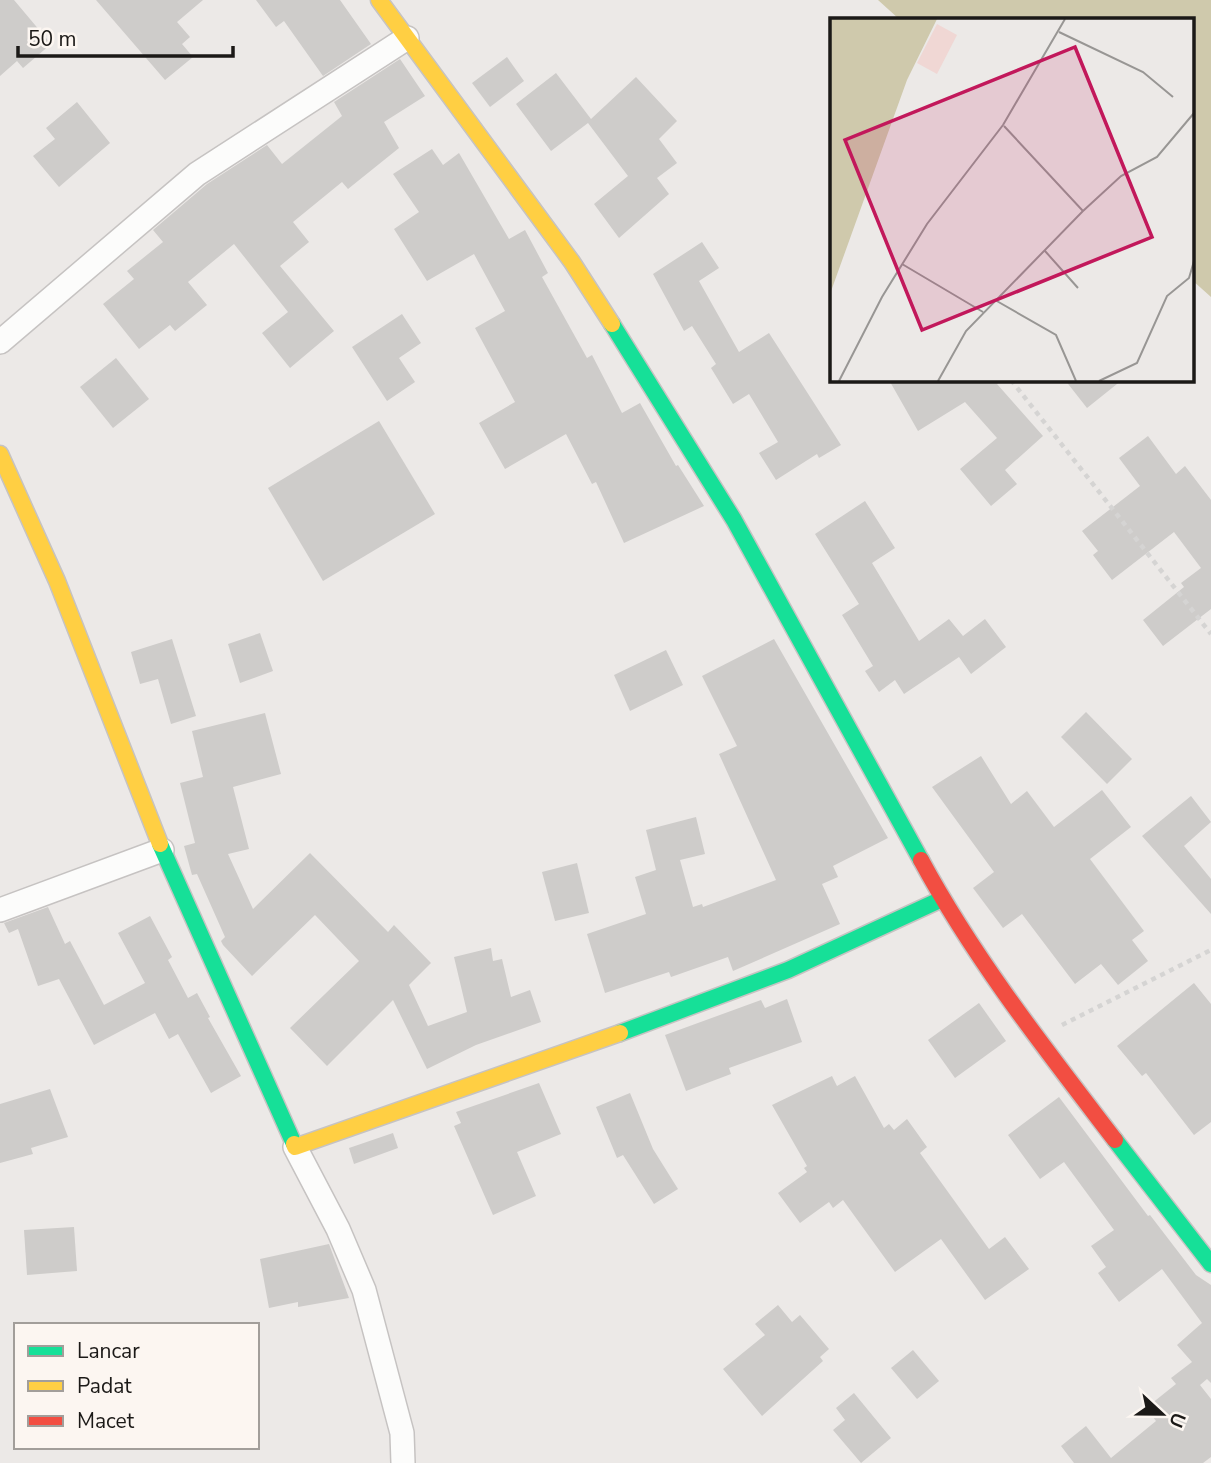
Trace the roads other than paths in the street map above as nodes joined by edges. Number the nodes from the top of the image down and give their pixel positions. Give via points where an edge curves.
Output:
1 (379, 0) edge
2 (407, 38) junction
3 (0, 342) edge
4 (2, 463) edge
5 (162, 850) junction
6 (942, 899) junction
7 (0, 910) edge
8 (295, 1147) junction
9 (1211, 1264) edge
10 (404, 1463) edge

1 - 2 street
2 - 3 street via 197,174
2 - 6 street via 572,262 674,422 734,520
4 - 5 street via 57,581
5 - 7 street
5 - 8 street
6 - 8 street via 788,970 512,1073
6 - 9 street via 1037,1038
8 - 10 street via 364,1290 402,1433

